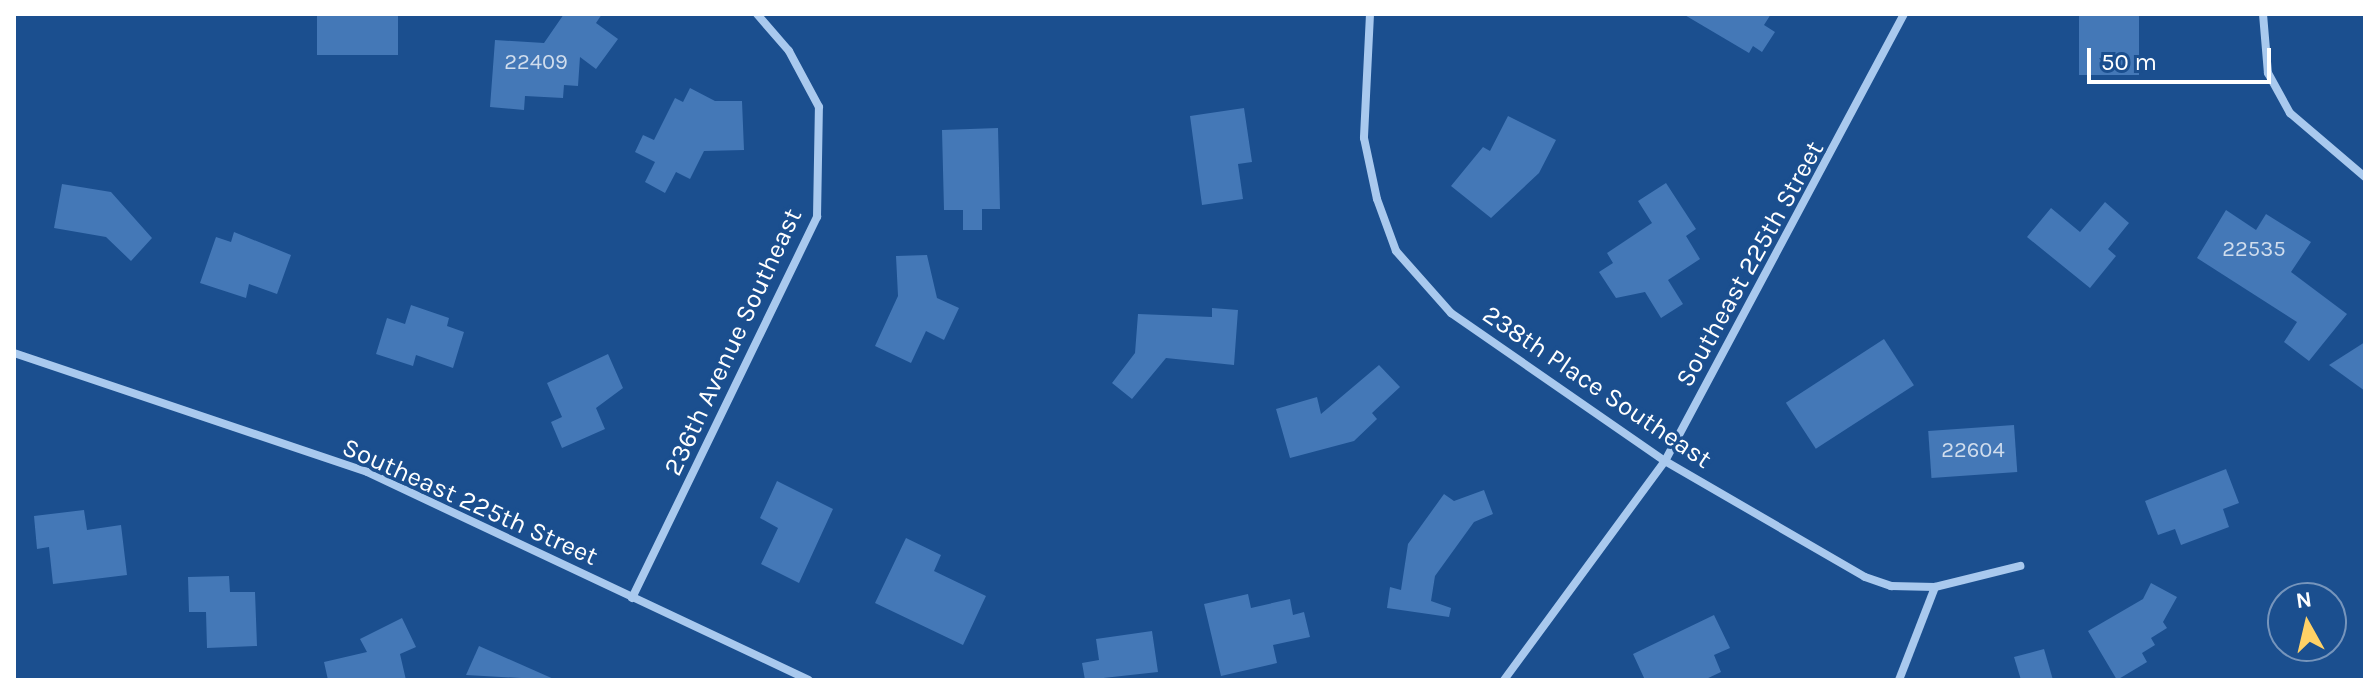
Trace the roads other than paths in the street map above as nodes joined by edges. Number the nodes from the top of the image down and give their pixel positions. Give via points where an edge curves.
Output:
1 (757, 14) edge
2 (1370, 14) edge
3 (1904, 14) edge
4 (2263, 14) edge
5 (2365, 177) edge
6 (14, 353) edge
7 (1665, 461) junction
8 (2020, 566) dead end
9 (1935, 587) junction
10 (632, 598) junction
11 (809, 680) edge
12 (1504, 680) edge
13 (1899, 680) edge

1 - 10 street, 236th Avenue Southeast via 789,51 819,107 817,217
2 - 7 street, 238th Place Southeast via 1364,138 1396,251 1451,313
3 - 7 street, Southeast 225th Street
4 - 5 street via 2268,73 2290,113
6 - 10 street, Southeast 225th Street via 367,472
7 - 9 street, 238th Place Southeast via 1865,577 1891,586
7 - 12 street, Southeast 225th Street
8 - 9 street, 238th Place Southeast
9 - 13 street
10 - 11 street, Southeast 225th Street

